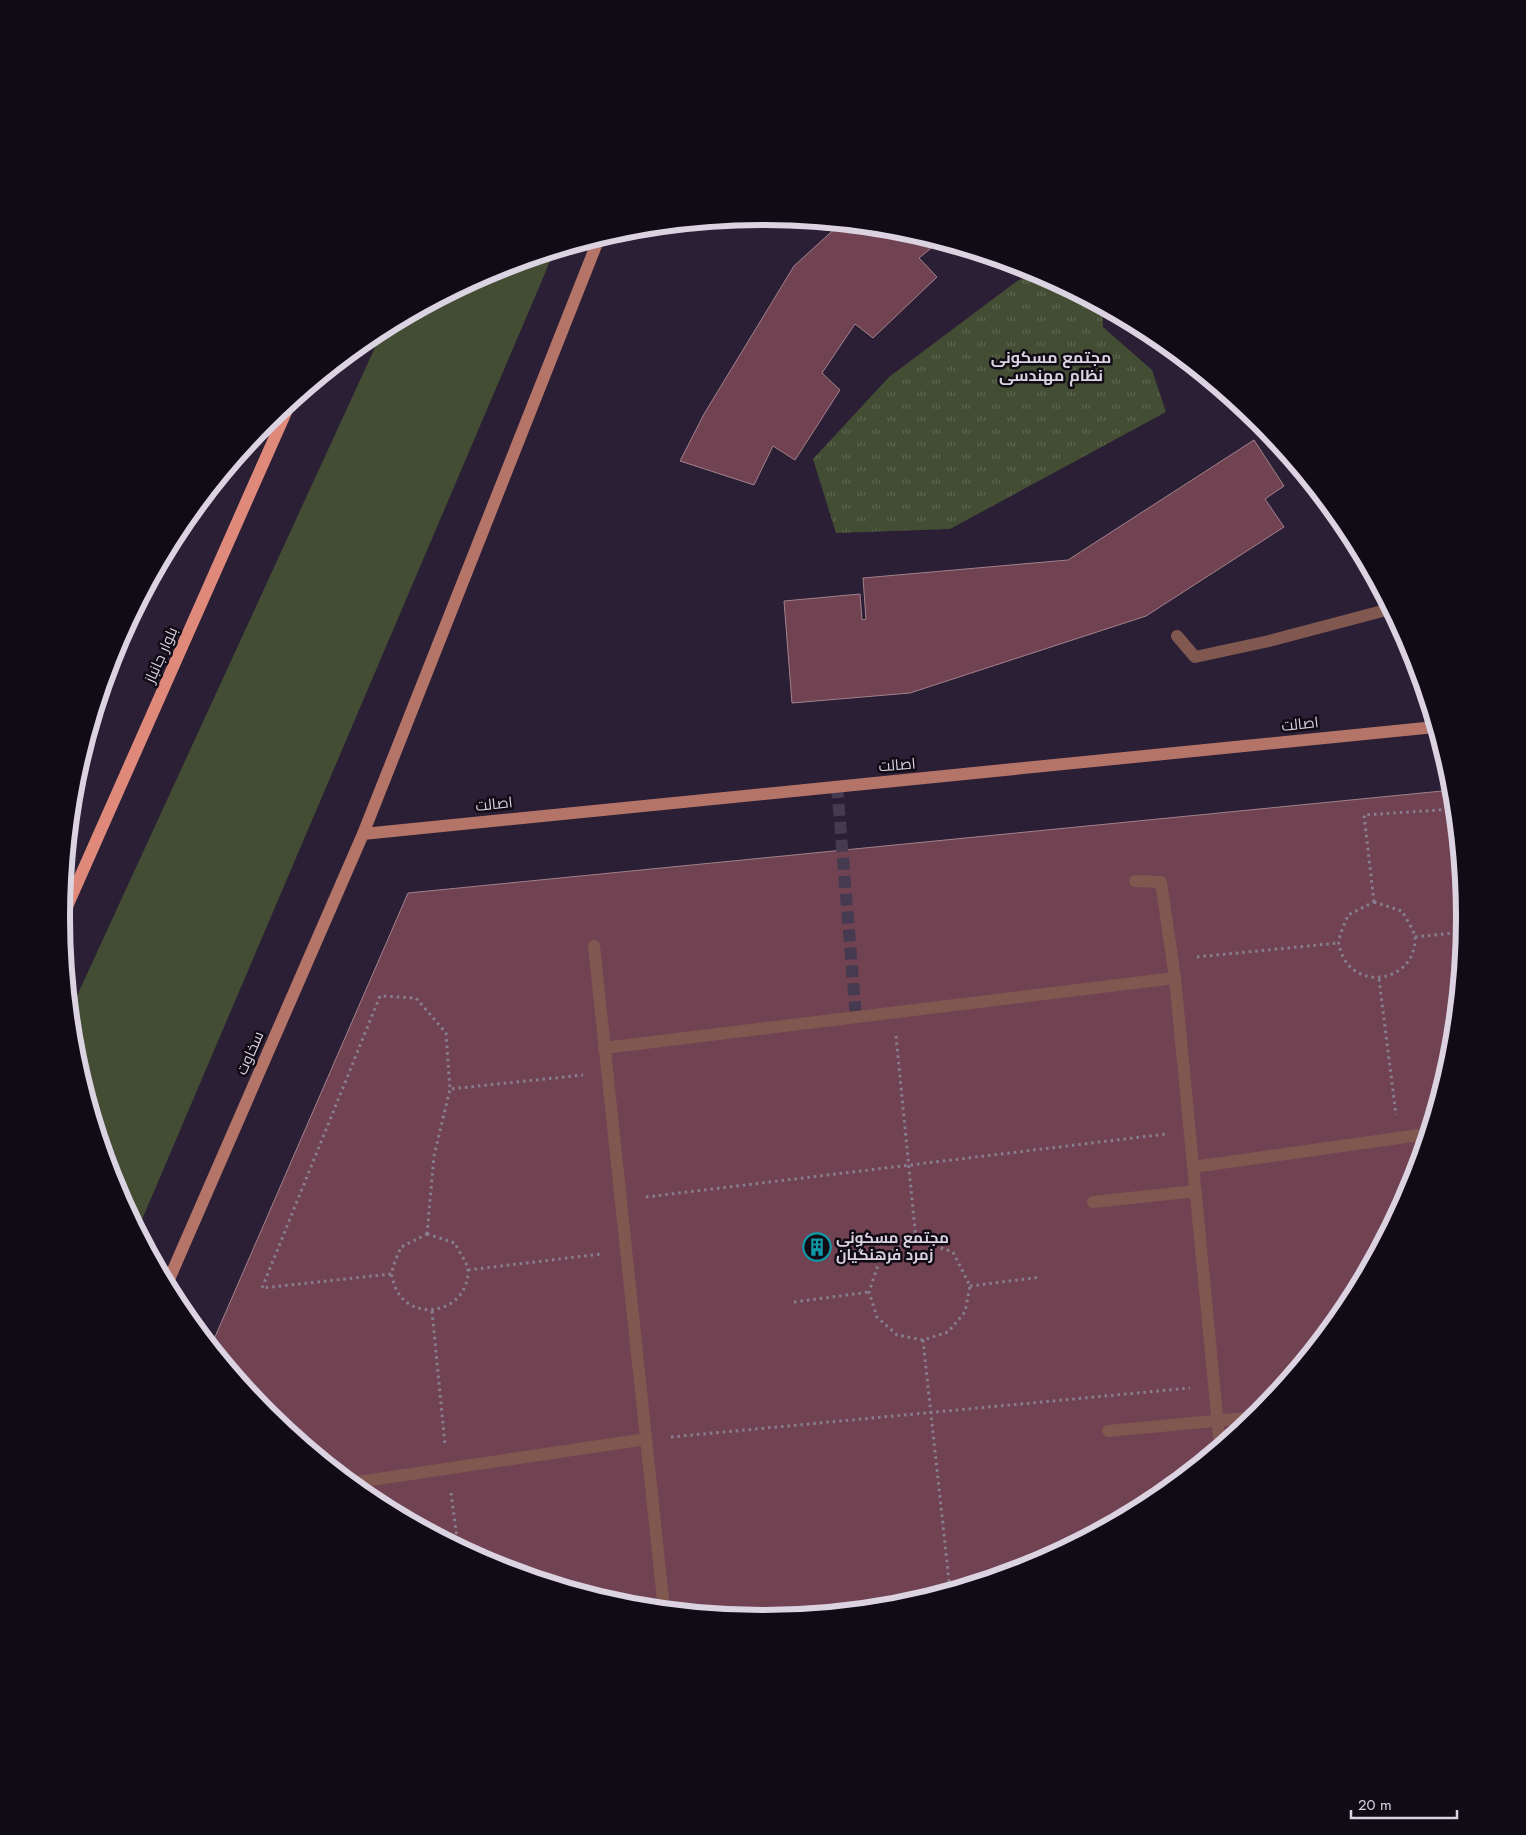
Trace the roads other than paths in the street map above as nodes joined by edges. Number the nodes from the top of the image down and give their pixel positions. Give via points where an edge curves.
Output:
1 (596, 245) edge
2 (284, 417) edge
3 (1385, 610) edge
4 (1177, 636) dead end
5 (1429, 728) edge
6 (363, 834) junction
7 (1135, 881) dead end
8 (70, 901) edge
9 (594, 946) dead end
10 (1175, 978) junction
11 (604, 1048) junction
12 (1421, 1135) edge
13 (1193, 1168) junction
14 (1196, 1191) junction
15 (1092, 1202) dead end
16 (170, 1276) edge
17 (1242, 1418) edge
18 (1217, 1421) junction
19 (1108, 1431) dead end
20 (646, 1439) junction
21 (1219, 1440) edge
22 (361, 1481) edge
23 (663, 1603) edge

1 - 6 street, سخاوت
2 - 8 main road, بلوار جانباز
3 - 4 street via 1195,657
5 - 6 street, اصالت
6 - 16 street, سخاوت
7 - 10 street via 1161,882
9 - 11 street
10 - 11 street
10 - 13 street
11 - 20 street
12 - 13 street
13 - 14 street
14 - 15 street
14 - 18 street
17 - 18 street
18 - 19 street
18 - 21 street
20 - 22 street
20 - 23 street

